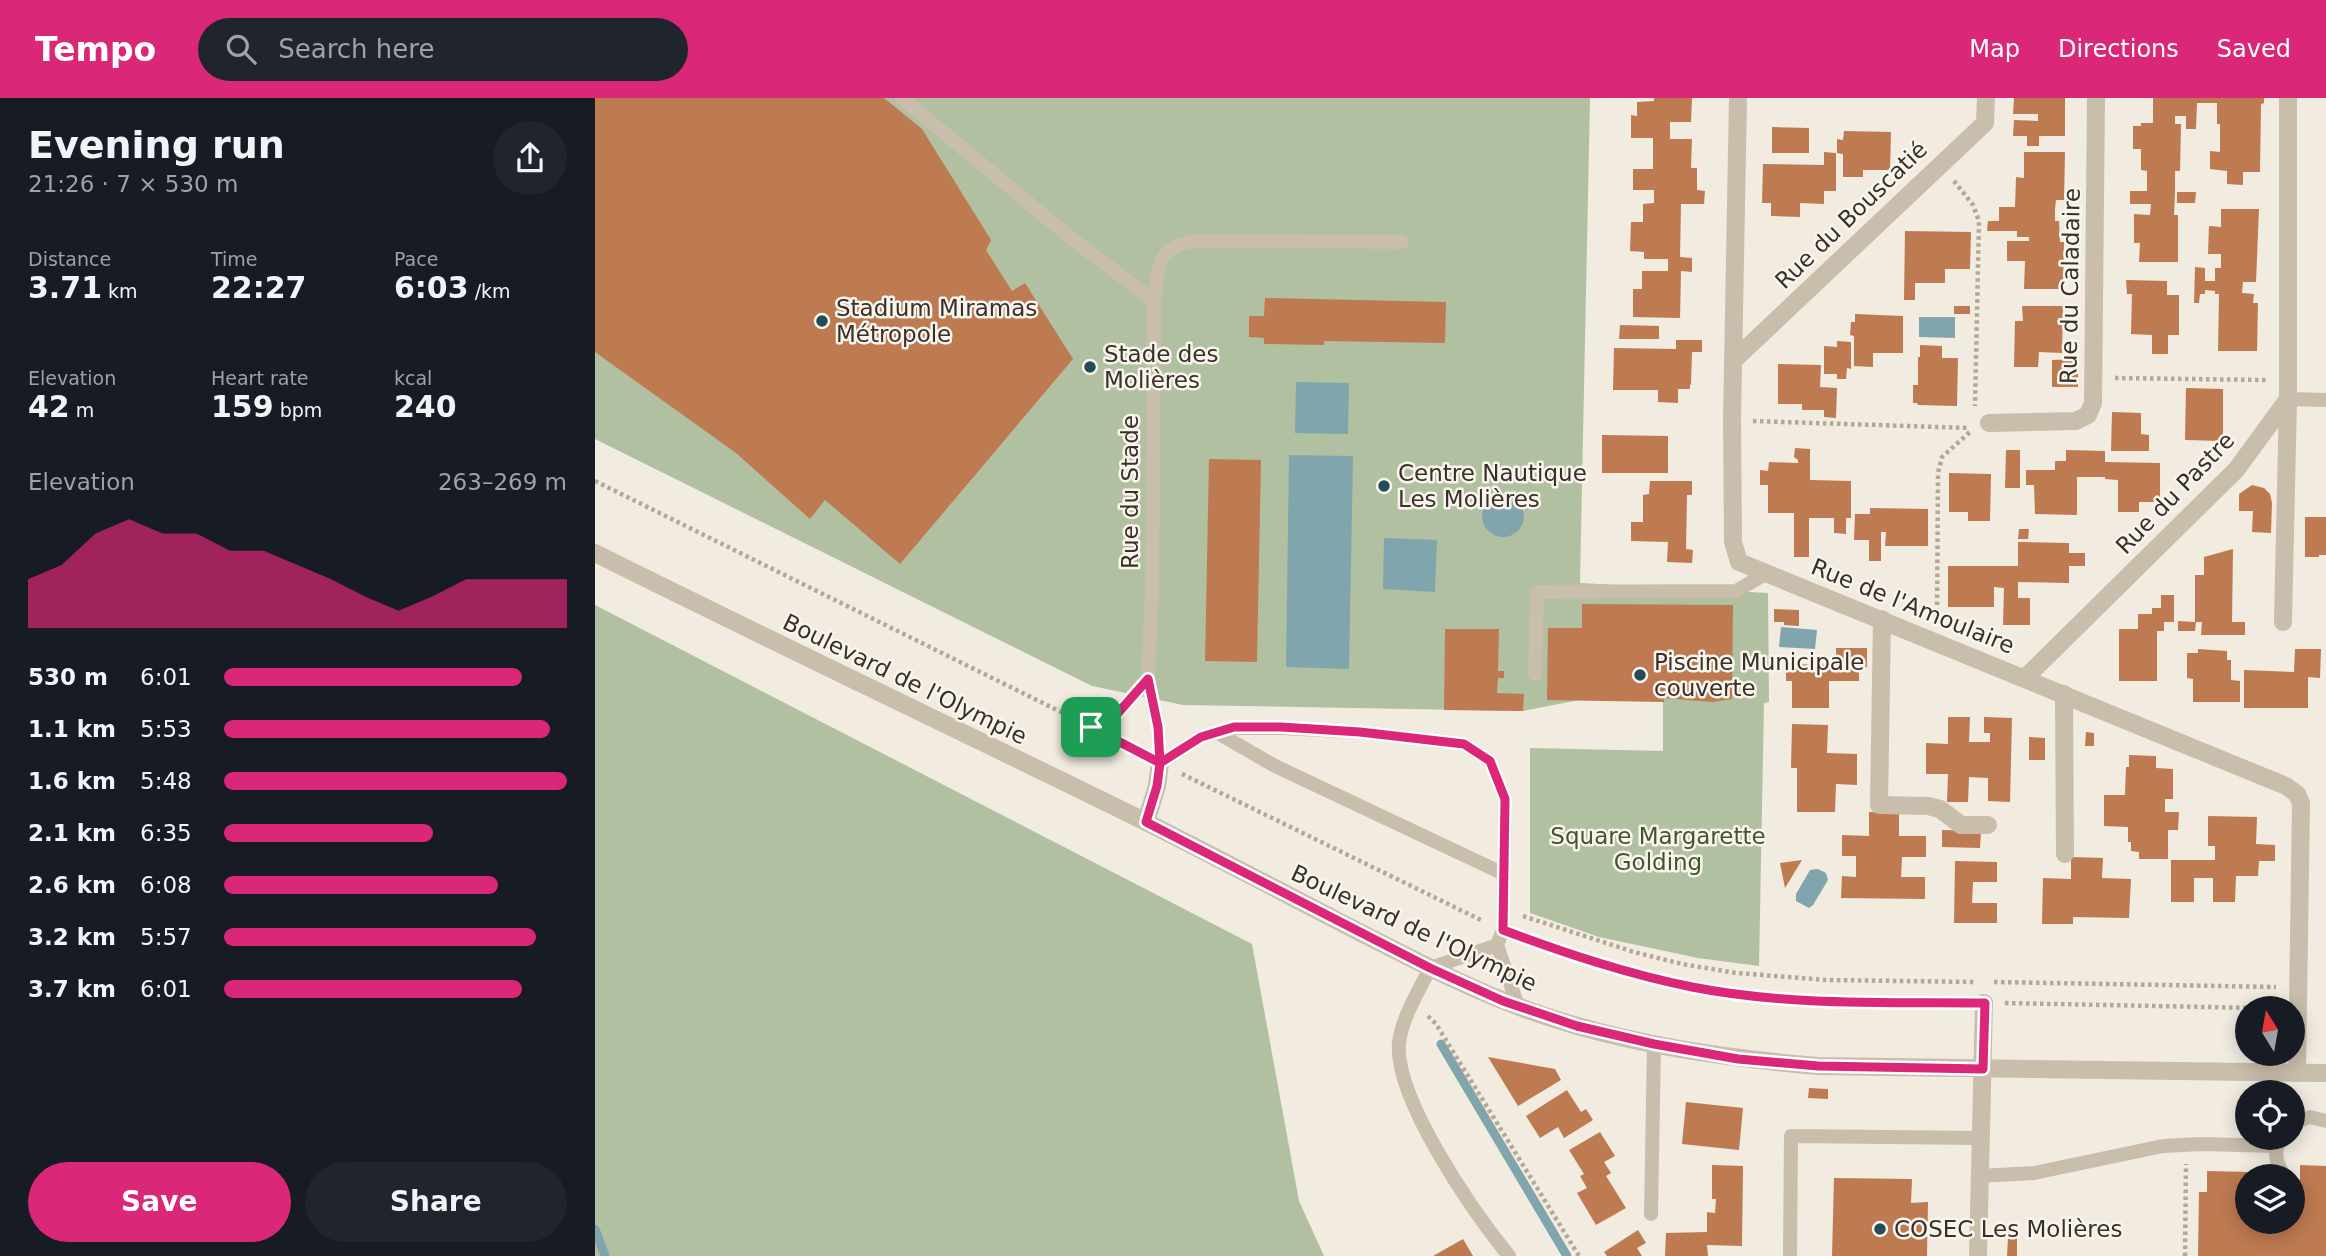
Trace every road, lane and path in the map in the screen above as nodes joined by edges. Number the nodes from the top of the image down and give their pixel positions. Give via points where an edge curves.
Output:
1 (902, 98) edge
2 (1738, 98) edge
3 (1986, 98) edge
4 (2096, 98) edge
5 (2288, 98) edge
6 (1940, 164) junction
7 (1402, 242) dead end
8 (1154, 301) junction
9 (1734, 360) junction
10 (2093, 378) junction
11 (2288, 380) junction
12 (2288, 398) junction
13 (2326, 400) edge
14 (1732, 420) junction
15 (1982, 426) junction
16 (595, 481) edge
17 (595, 553) edge
18 (1767, 573) junction
19 (1882, 619) junction
20 (2283, 622) dead end
21 (1936, 642) junction
22 (1535, 674) dead end
23 (2025, 678) junction
24 (1148, 679) junction
25 (2064, 694) junction
26 (1091, 727) junction
27 (1216, 732) junction
28 (1160, 763) junction
29 (1146, 822) junction
30 (1988, 825) dead end
31 (2065, 854) dead end
32 (1504, 874) junction
33 (1504, 907) junction
34 (1503, 930) junction
35 (1497, 945) junction
36 (1430, 968) junction
37 (2298, 987) junction
38 (1985, 1003) junction
39 (1518, 1006) junction
40 (1411, 1008) junction
41 (2235, 1008) edge
42 (1654, 1044) junction
43 (1983, 1069) junction
44 (2297, 1073) junction
45 (2326, 1073) edge
46 (2305, 1119) edge
47 (2326, 1121) edge
48 (1981, 1138) junction
49 (2235, 1143) edge
50 (2186, 1145) junction
51 (1980, 1176) junction
52 (1651, 1214) dead end
53 (1509, 1256) edge
54 (1579, 1256) edge
55 (1790, 1256) edge
56 (1978, 1256) edge
57 (2185, 1256) edge

1 - 8 lane
2 - 9 street, Rue de l'Amoulaire
3 - 6 street, Rue du Bouscatié via 1985,123
4 - 10 street, Rue du Caladaire
5 - 11 street
6 - 9 street, Rue du Bouscatié
6 - 15 path via 1973,205 1979,221
7 - 8 lane, Rue du Stade via 1178,243 1159,264
8 - 24 lane, Rue du Stade
9 - 14 street, Rue de l'Amoulaire
10 - 11 path
10 - 15 street, Rue du Caladaire via 2093,403 2088,415 2076,422
11 - 12 street
12 - 13 lane
12 - 20 street
12 - 23 street, Rue du Pastre via 2236,470
14 - 15 path
14 - 18 street, Rue de l'Amoulaire via 1735,555 1746,566
15 - 21 path via 1942,457 1938,473
16 - 26 path
17 - 29 street, Boulevard de l'Olympie
18 - 19 street, Rue de l'Amoulaire
18 - 22 lane via 1736,592 1537,592
19 - 21 street, Rue de l'Amoulaire
19 - 30 street via 1879,805 1928,806 1961,825
21 - 23 street, Rue de l'Amoulaire
23 - 25 street, Rue de l'Amoulaire
24 - 26 lane via 1118,713
24 - 28 lane, Rue du Stade
25 - 31 street
25 - 37 street, Rue de l'Amoulaire via 2297,794 2301,803
26 - 28 path
27 - 28 lane
27 - 32 lane via 1275,766
27 - 32 lane via 1234,727 1281,727 1464,744 1490,761 1505,799
28 - 29 street
28 - 34 path
29 - 36 street, Boulevard de l'Olympie
32 - 33 lane
33 - 34 lane
33 - 37 path via 1634,952 1736,973 1827,980
34 - 35 lane
34 - 38 path via 1613,968 1738,994 1823,1002
35 - 36 lane
35 - 39 lane
36 - 39 street, Boulevard de l'Olympie
36 - 40 lane
37 - 44 street, Rue de l'Amoulaire
38 - 41 path
38 - 43 street
39 - 42 street, Boulevard de l'Olympie
40 - 53 lane via 1399,1041 1399,1062 1411,1097 1452,1178
40 - 54 path via 1437,1024
42 - 43 street, Boulevard de l'Olympie via 1738,1059 1818,1066
42 - 52 lane
43 - 44 street, Boulevard de l'Olympie
43 - 48 street
44 - 45 street, Boulevard de l'Olympie
46 - 47 lane
48 - 51 street
48 - 55 lane via 1791,1136
49 - 50 lane
50 - 51 lane via 2034,1173
50 - 57 path
51 - 56 street

